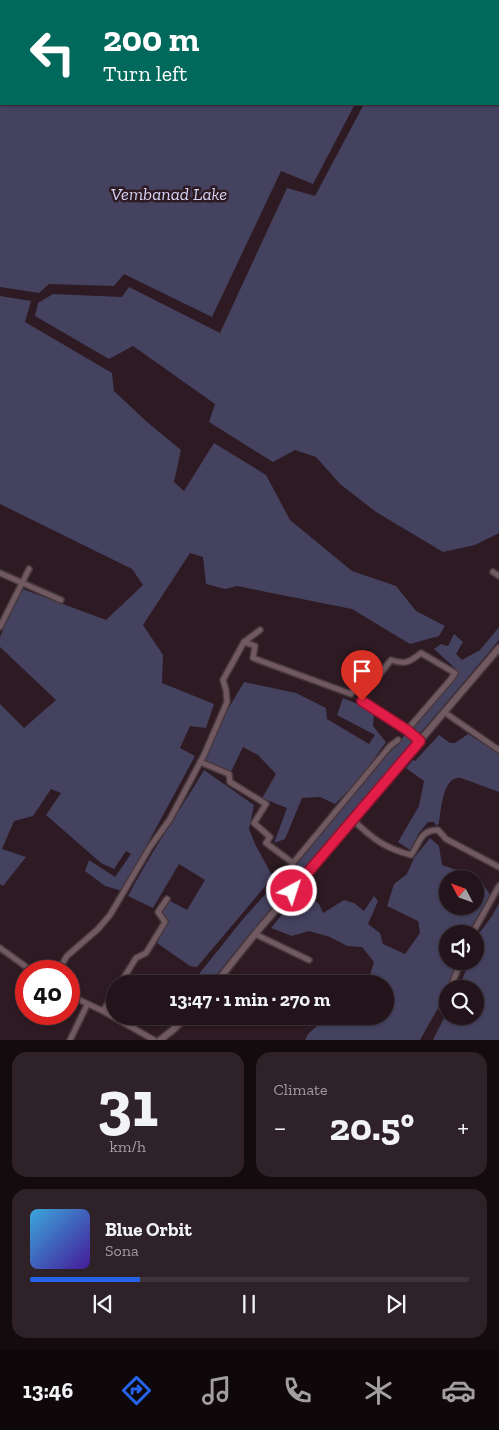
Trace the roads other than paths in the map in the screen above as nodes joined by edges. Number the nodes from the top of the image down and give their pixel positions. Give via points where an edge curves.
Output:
1 (29, 569) dead end
2 (493, 572) dead end
3 (0, 573) edge
4 (499, 576) edge
5 (22, 584) junction
6 (62, 600) dead end
7 (0, 627) edge
8 (260, 630) dead end
9 (244, 642) junction
10 (499, 648) edge
11 (362, 701) dead end
12 (444, 712) junction
13 (407, 730) junction
14 (398, 740) dead end
15 (420, 741) junction
16 (499, 750) edge
17 (200, 762) junction
18 (352, 820) junction
19 (499, 867) edge
20 (499, 886) edge
21 (167, 899) dead end
22 (477, 925) edge
23 (255, 934) junction
24 (0, 948) edge
25 (17, 960) edge
26 (65, 960) edge
27 (309, 960) dead end
28 (126, 975) edge
29 (222, 975) edge
30 (80, 1001) edge
31 (88, 1005) junction
32 (106, 1007) edge
33 (103, 1012) junction
34 (175, 1025) edge
35 (178, 1025) edge
36 (174, 1029) junction
37 (70, 1040) edge
38 (154, 1040) edge
39 (160, 1040) edge

1 - 5 street
2 - 4 street
3 - 5 street
5 - 6 street
5 - 7 street
8 - 9 street
9 - 13 street via 255,646 253,658 351,694 361,678 372,684 391,660 400,663 411,661 421,653 455,673
9 - 17 street via 223,680 227,702
10 - 12 street
11 - 13 street
12 - 15 street
12 - 16 street
13 - 15 street
14 - 17 street via 293,863 266,842 270,837 254,823 266,804 230,782 229,774
15 - 18 street
17 - 26 street via 170,819 110,915
18 - 19 street via 374,840 411,855 424,833 438,830 446,839
18 - 23 street
20 - 22 street
21 - 28 street via 158,912 165,922 146,952 136,958
23 - 27 street
23 - 29 street
24 - 25 street
30 - 31 street
31 - 33 street
31 - 37 street
32 - 33 street
33 - 38 street
34 - 36 street
35 - 36 street
36 - 39 street

